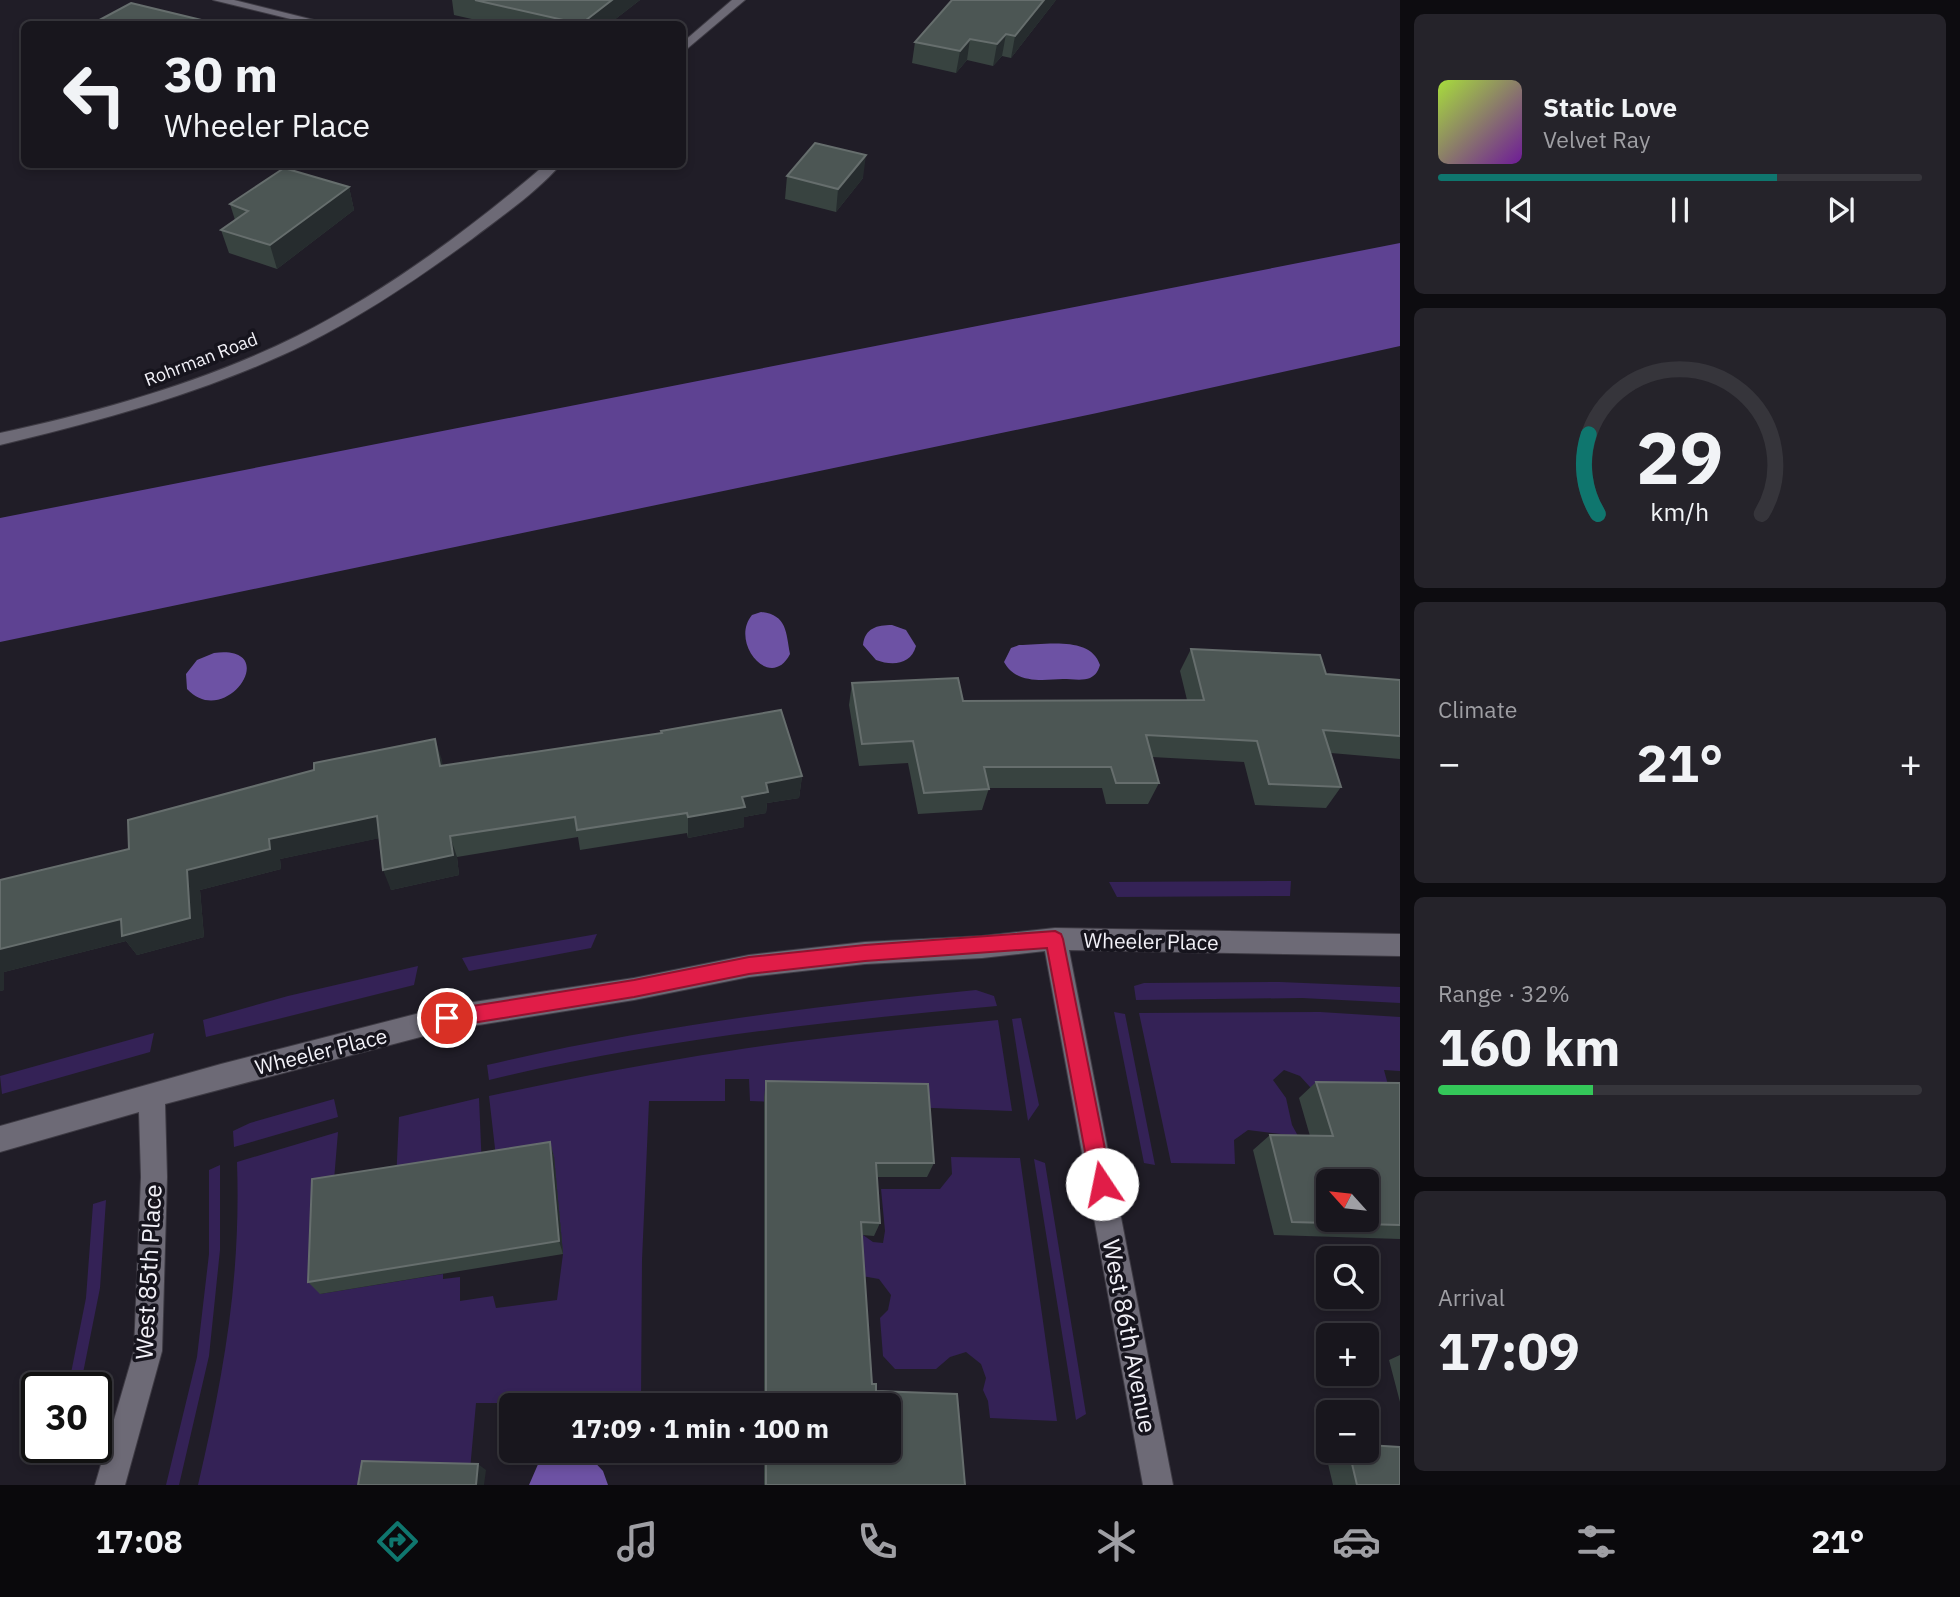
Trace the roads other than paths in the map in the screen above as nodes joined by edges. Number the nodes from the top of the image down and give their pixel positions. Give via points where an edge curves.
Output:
1 (219, 0) edge
2 (739, 0) edge
3 (311, 21) edge
4 (686, 46) edge
5 (550, 168) edge
6 (0, 439) edge
7 (1055, 939) junction
8 (1400, 945) edge
9 (152, 1096) junction
10 (0, 1139) edge
11 (110, 1485) edge
12 (1158, 1485) edge

1 - 3 street
2 - 4 street
5 - 6 street, Rohrman Road via 493,217 403,282 299,341 195,383 72,424
7 - 8 street, Wheeler Place
7 - 9 street, Wheeler Place via 749,965 634,989 447,1018
7 - 12 street, West 86th Avenue
9 - 10 street, Wheeler Place
9 - 11 street, West 85th Place via 148,1351

